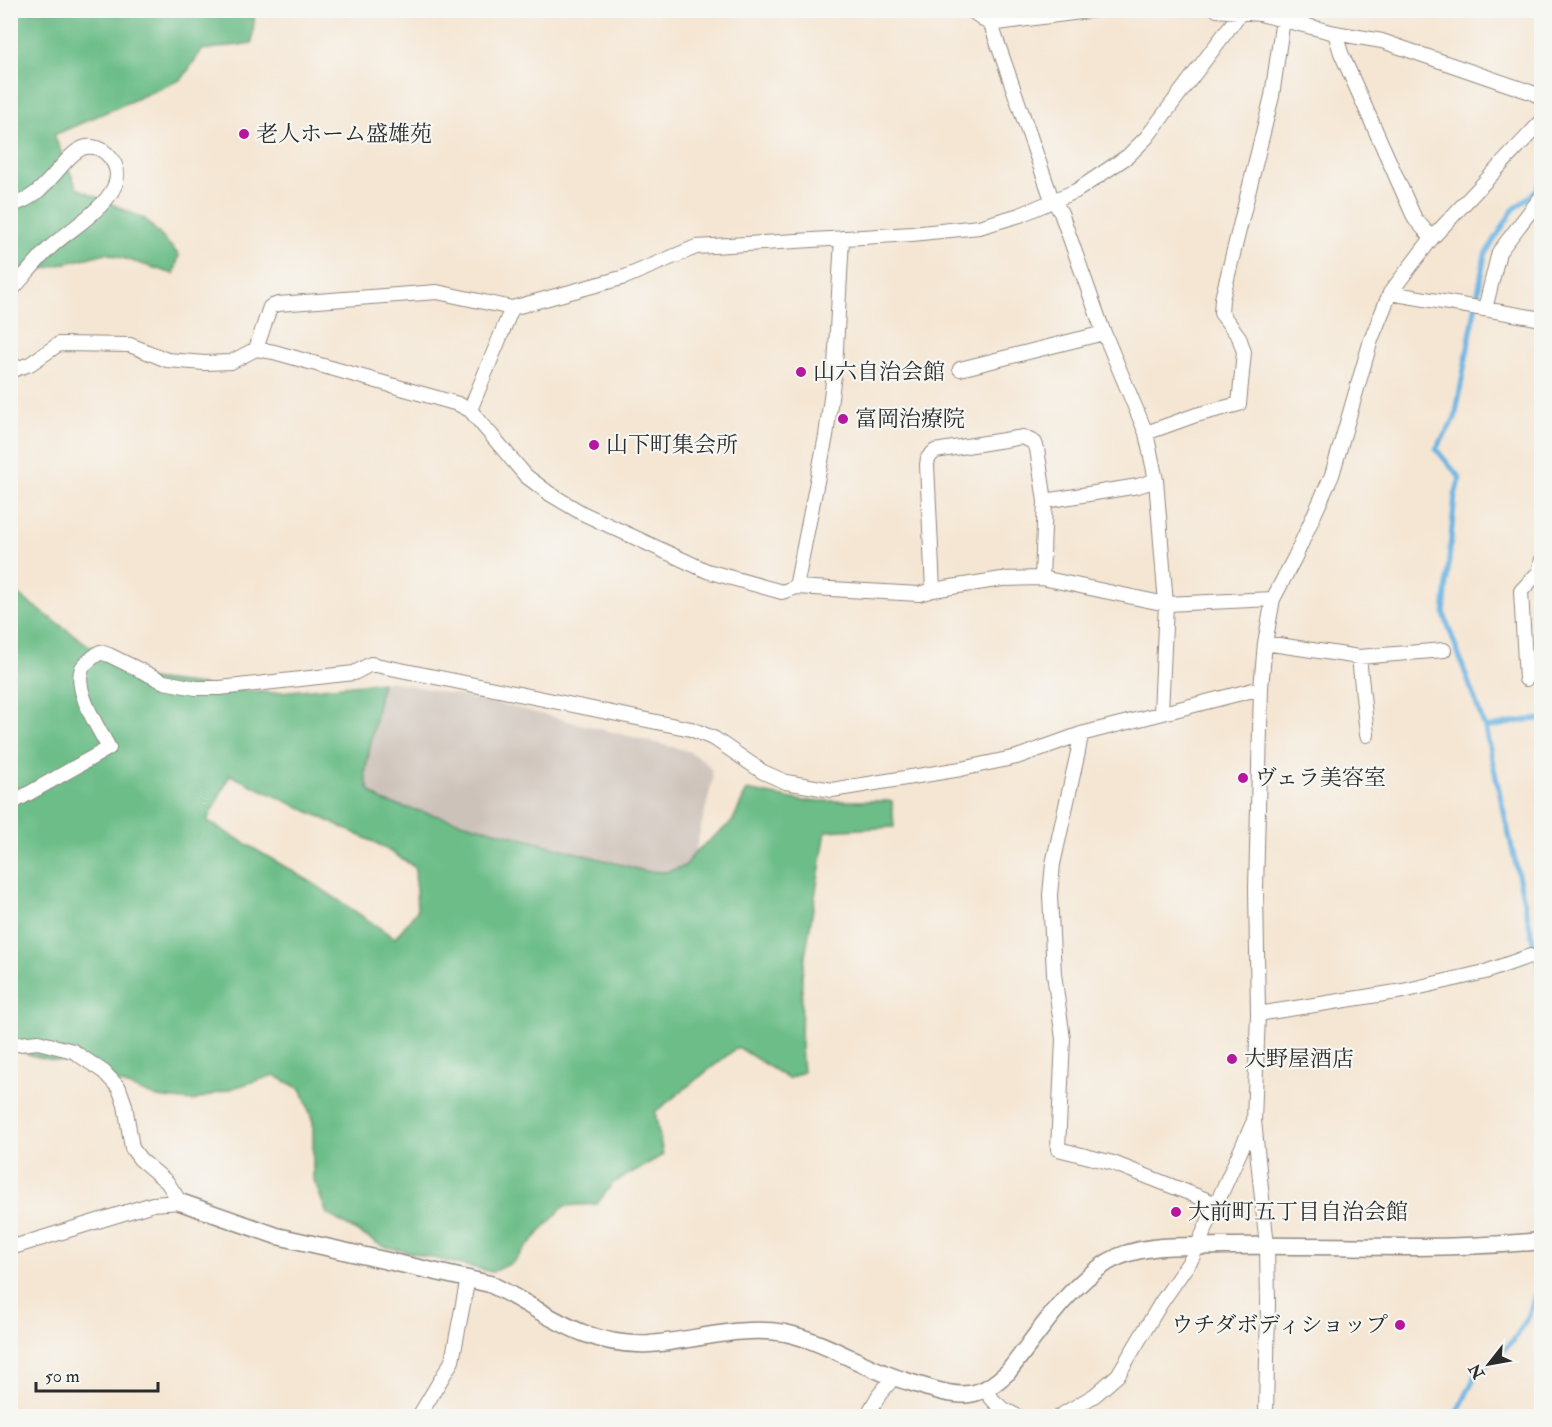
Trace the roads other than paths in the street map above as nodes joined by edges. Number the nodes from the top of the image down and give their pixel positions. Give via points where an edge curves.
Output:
1 (971, 10) edge
2 (1095, 10) edge
3 (1217, 10) edge
4 (1242, 11) edge
5 (1041, 15) edge
6 (988, 17) edge
7 (1283, 19) junction
8 (1335, 33) junction
9 (1542, 98) edge
10 (1542, 121) edge
11 (1542, 196) edge
12 (1054, 201) junction
13 (10, 205) edge
14 (842, 238) junction
15 (1432, 238) junction
16 (10, 292) edge
17 (1390, 293) junction
18 (512, 308) junction
19 (1485, 309) junction
20 (1542, 318) edge
21 (1104, 333) junction
22 (256, 349) junction
23 (960, 369) dead end
24 (10, 371) edge
25 (470, 410) junction
26 (1146, 433) junction
27 (1156, 480) junction
28 (1045, 501) junction
29 (1541, 568) edge
30 (1042, 578) junction
31 (796, 587) junction
32 (933, 590) junction
33 (1273, 599) junction
34 (1166, 604) junction
35 (1265, 643) junction
36 (1444, 650) dead end
37 (1359, 657) junction
38 (1526, 679) dead end
39 (1261, 688) junction
40 (1161, 713) junction
41 (1080, 734) junction
42 (1367, 735) dead end
43 (10, 804) edge
44 (1530, 956) dead end
45 (1258, 1014) junction
46 (10, 1045) edge
47 (1254, 1121) junction
48 (180, 1202) junction
49 (1217, 1204) junction
50 (1542, 1241) edge
51 (1267, 1246) junction
52 (1196, 1247) junction
53 (10, 1248) edge
54 (468, 1278) junction
55 (894, 1377) junction
56 (985, 1389) junction
57 (419, 1416) edge
58 (867, 1416) edge
59 (1017, 1416) edge
60 (1060, 1416) edge
61 (1266, 1416) edge

1 - 6 street
2 - 5 street
3 - 4 street
4 - 7 street
4 - 12 street via 1128,156
5 - 6 street
6 - 12 street
7 - 8 street
7 - 26 street via 1272,96 1222,299 1221,312 1244,352 1239,404
8 - 9 street via 1382,41
8 - 15 street via 1415,219
10 - 15 street
11 - 19 street via 1498,252
12 - 14 street via 980,227
12 - 21 street
13 - 16 street via 40,191 84,147 105,151 117,170 114,190 102,205 52,245
14 - 18 street via 696,247 625,277
14 - 31 street via 835,367 826,436
15 - 17 street
17 - 19 street
17 - 33 street via 1371,340 1332,475
18 - 22 street via 437,292 278,304 270,307
18 - 25 street
19 - 20 street
21 - 23 street
21 - 26 street
22 - 24 street via 231,362 205,363 167,360 130,345 59,344
22 - 25 street
25 - 31 street via 526,476 582,513 707,571 782,592
26 - 27 street
27 - 28 street
27 - 34 street
28 - 30 street
28 - 32 street via 1037,449 1030,439 1023,437 931,454 927,465
29 - 38 street via 1521,591
30 - 32 street via 1002,579
30 - 34 street
31 - 32 street via 919,594
33 - 34 street
33 - 35 street
34 - 40 street
35 - 37 street
35 - 39 street
36 - 37 street
37 - 42 street
39 - 40 street
39 - 45 street via 1256,888
40 - 41 street
41 - 43 street via 1017,757 832,790 786,782 691,729 371,664 354,673 196,688 164,682 100,652 83,666 80,677 82,693 109,748
41 - 49 street via 1050,895 1054,974 1063,1039 1058,1149 1113,1163
44 - 45 street via 1485,972 1403,991
45 - 47 street
46 - 48 street via 38,1042 73,1051 104,1072 120,1088 132,1148 167,1182
47 - 49 street
47 - 51 street
48 - 53 street via 122,1212
48 - 54 street via 277,1236
49 - 52 street
50 - 51 street via 1495,1245
51 - 52 street
51 - 61 street
52 - 56 street via 1129,1253 1109,1261 1078,1284 1008,1372
52 - 60 street via 1118,1375 1095,1395
54 - 55 street via 490,1284 560,1324 594,1337 649,1344 748,1332 784,1333
54 - 57 street via 452,1361
55 - 56 street via 955,1394
55 - 58 street
56 - 59 street via 1000,1408

